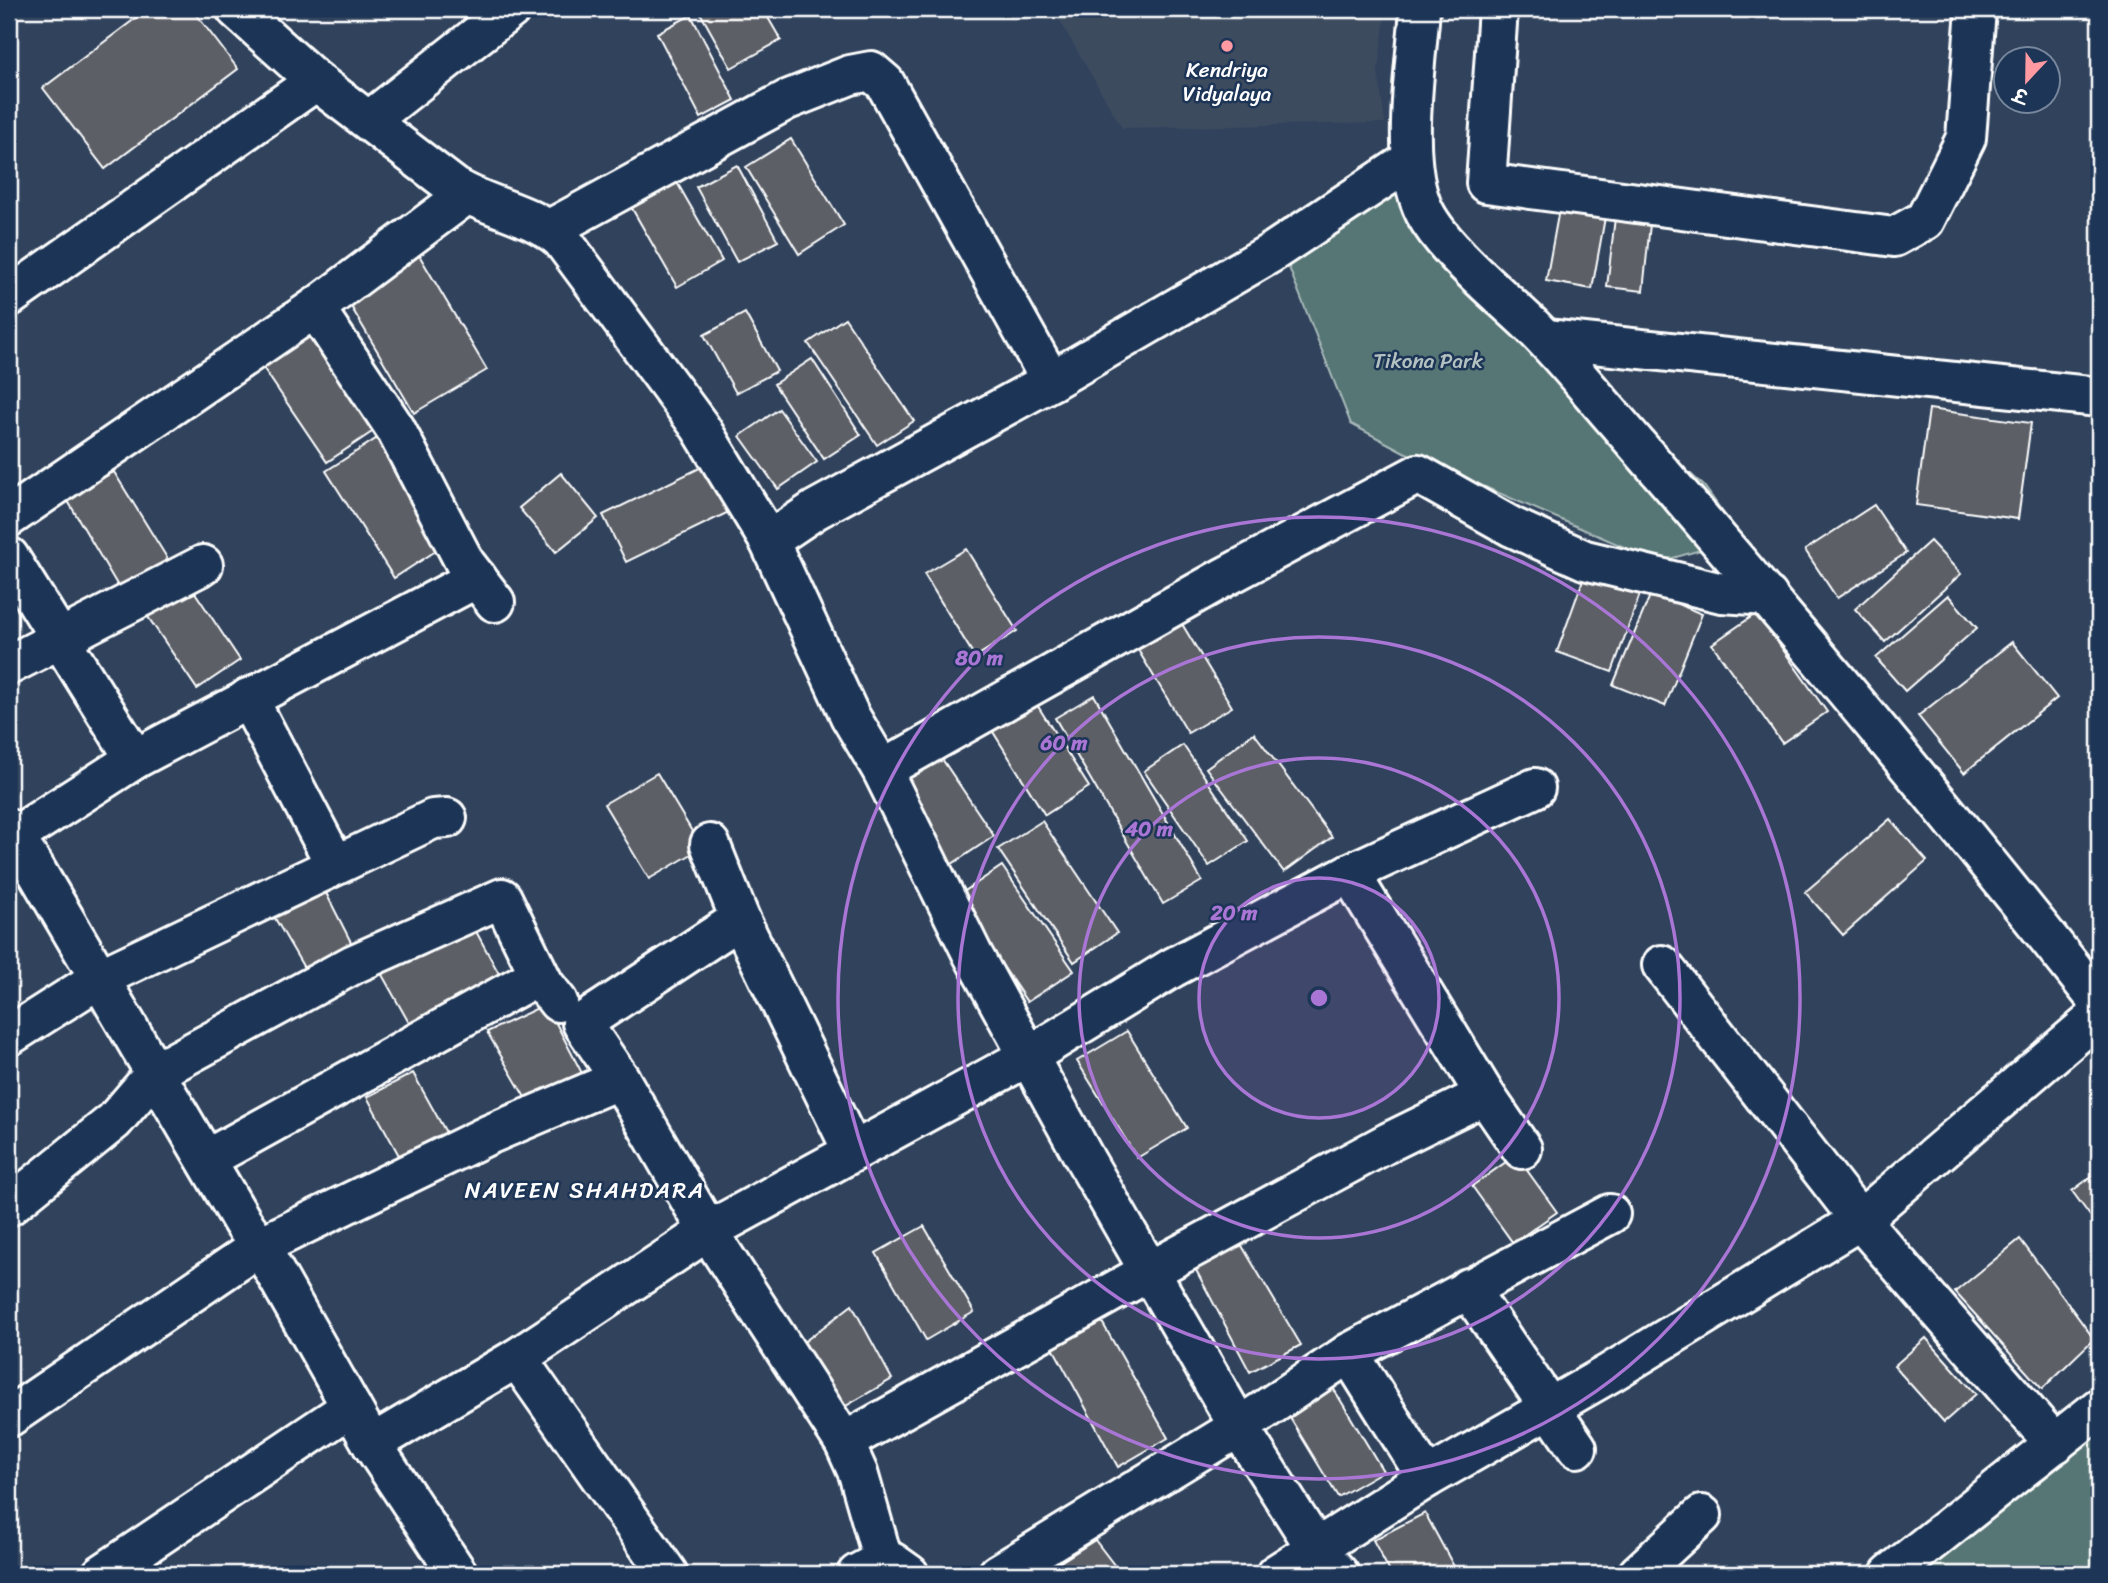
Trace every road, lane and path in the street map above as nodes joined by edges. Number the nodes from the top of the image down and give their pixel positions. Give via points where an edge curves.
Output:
1 (511, 9) edge
2 (1420, 9) edge
3 (1498, 9) edge
4 (1976, 9) edge
5 (248, 12) edge
6 (316, 81) junction
7 (370, 120) junction
8 (1411, 160) junction
9 (467, 194) junction
10 (550, 229) junction
11 (9, 297) edge
12 (315, 308) junction
13 (1545, 339) junction
14 (1051, 381) junction
15 (2099, 397) edge
16 (9, 517) edge
17 (769, 541) junction
18 (9, 557) edge
19 (203, 565) dead end
20 (1768, 596) junction
21 (62, 640) junction
22 (9, 665) edge
23 (248, 698) junction
24 (135, 759) junction
25 (882, 770) junction
26 (1535, 788) dead end
27 (447, 818) dead end
28 (12, 833) edge
29 (710, 844) dead end
30 (335, 864) junction
31 (1350, 873) junction
32 (740, 919) junction
33 (1662, 965) dead end
34 (100, 978) junction
35 (544, 984) junction
36 (2099, 1002) edge
37 (2099, 1015) edge
38 (582, 1023) junction
39 (9, 1036) edge
40 (1029, 1056) junction
41 (156, 1072) junction
42 (621, 1079) junction
43 (1485, 1095) junction
44 (1522, 1149) dead end
45 (852, 1150) junction
46 (207, 1159) junction
47 (9, 1206) edge
48 (1609, 1214) dead end
49 (1860, 1220) junction
50 (708, 1231) junction
51 (260, 1246) junction
52 (1150, 1271) junction
53 (1468, 1288) junction
54 (1349, 1353) junction
55 (517, 1358) junction
56 (351, 1407) junction
57 (1551, 1408) junction
58 (2099, 1408) edge
59 (9, 1417) edge
60 (1239, 1427) junction
61 (844, 1443) junction
62 (372, 1444) junction
63 (2055, 1444) junction
64 (1577, 1448) dead end
65 (1427, 1478) junction
66 (1702, 1515) dead end
67 (1328, 1562) edge
68 (883, 1569) edge
69 (448, 1571) edge
70 (102, 1574) edge
71 (668, 1574) edge
72 (998, 1574) edge
73 (1276, 1574) edge
74 (1638, 1574) edge
75 (1890, 1574) edge

1 - 7 street
2 - 8 street
3 - 4 street via 1486,183 1894,237 1925,220 1966,138
5 - 6 street
6 - 7 street
6 - 11 street
7 - 9 street
8 - 13 street via 1425,213 1441,237
8 - 14 street via 1271,253
9 - 10 street
9 - 12 street
10 - 14 street via 788,100 871,71 892,95
10 - 17 street via 700,427
12 - 16 street
12 - 23 street via 396,428 465,563 486,590
13 - 15 street
13 - 20 street
14 - 17 street via 815,510
17 - 25 street via 850,716
18 - 21 street
19 - 21 street
20 - 25 street via 1721,593 1585,560 1512,527 1418,474
20 - 36 street via 1935,794
21 - 22 street
21 - 24 street
23 - 24 street
23 - 30 street
24 - 28 street
25 - 40 street via 973,956
26 - 31 street
27 - 30 street via 433,819
28 - 34 street
29 - 32 street
30 - 34 street
31 - 40 street via 1172,968
31 - 43 street
32 - 38 street
32 - 45 street
33 - 49 street
34 - 39 street
34 - 41 street
35 - 38 street via 570,1018
35 - 41 street via 502,898 354,964
35 - 46 street via 530,980
37 - 49 street
38 - 42 street
40 - 45 street
40 - 52 street
41 - 46 street
41 - 47 street via 114,1121
42 - 50 street
42 - 51 street via 488,1135
43 - 44 street
43 - 52 street
45 - 50 street
46 - 51 street
48 - 53 street
49 - 57 street
49 - 63 street
50 - 55 street
50 - 61 street
51 - 56 street
51 - 59 street
52 - 60 street
52 - 61 street
53 - 54 street
53 - 57 street
54 - 60 street
54 - 65 street
55 - 62 street
55 - 71 street
56 - 62 street
56 - 70 street
57 - 64 street
57 - 65 street
58 - 63 street
60 - 67 street
60 - 72 street
61 - 68 street via 858,1473
62 - 69 street
63 - 75 street
65 - 67 street
66 - 74 street
67 - 73 street

